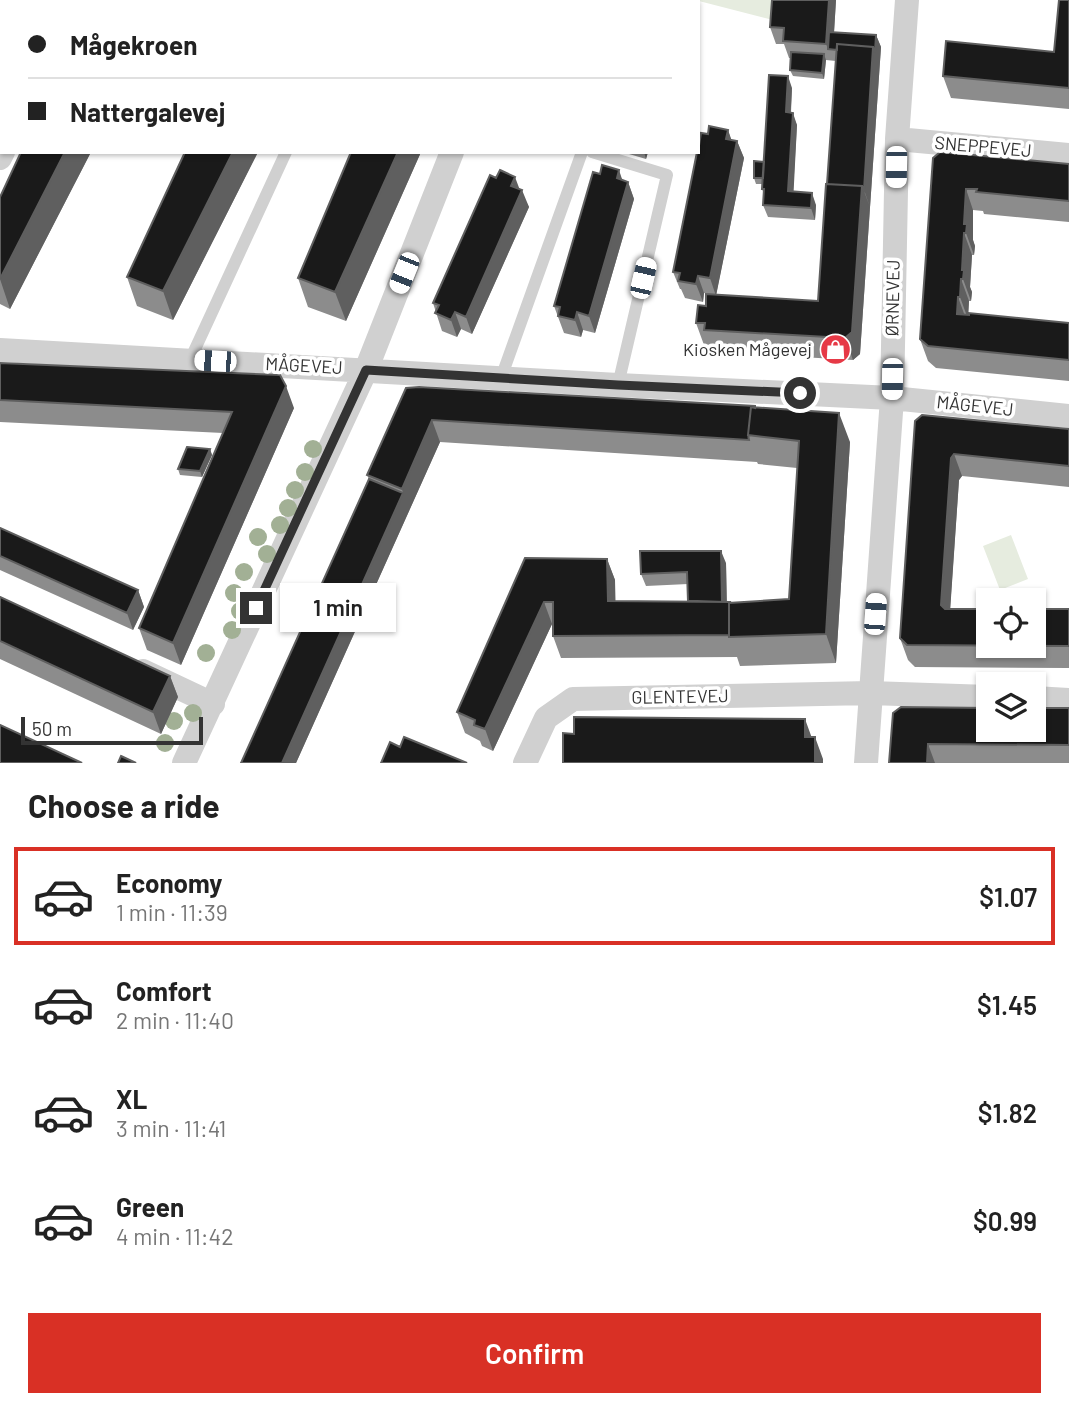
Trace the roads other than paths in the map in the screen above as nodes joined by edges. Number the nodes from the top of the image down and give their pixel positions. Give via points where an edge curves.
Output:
1 (907, 0) edge
2 (897, 139) junction
3 (285, 154) edge
4 (451, 154) edge
5 (581, 154) edge
6 (599, 154) edge
7 (1069, 155) edge
8 (0, 350) edge
9 (190, 360) junction
10 (366, 370) junction
11 (501, 378) junction
12 (618, 385) junction
13 (892, 397) junction
14 (1069, 416) edge
15 (125, 662) edge
16 (870, 694) junction
17 (976, 697) edge
18 (1046, 698) edge
19 (1069, 699) edge
20 (212, 704) junction
21 (184, 763) edge
22 (525, 763) edge
23 (866, 763) edge

1 - 2 street, ØRNEVEJ
2 - 7 street, SNEPPEVEJ
2 - 13 street, ØRNEVEJ
3 - 9 lane
4 - 10 street
5 - 11 lane
6 - 12 lane via 667,175
8 - 9 street, MÅGEVEJ
9 - 10 street, MÅGEVEJ
10 - 11 street, MÅGEVEJ
10 - 20 street
11 - 12 street, MÅGEVEJ
12 - 13 street, MÅGEVEJ
13 - 14 street, MÅGEVEJ
13 - 16 street, ØRNEVEJ
15 - 20 street
16 - 17 street, GLENTEVEJ
16 - 22 street, GLENTEVEJ via 573,699 546,718
16 - 23 street, ØRNEVEJ
18 - 19 street
20 - 21 street

